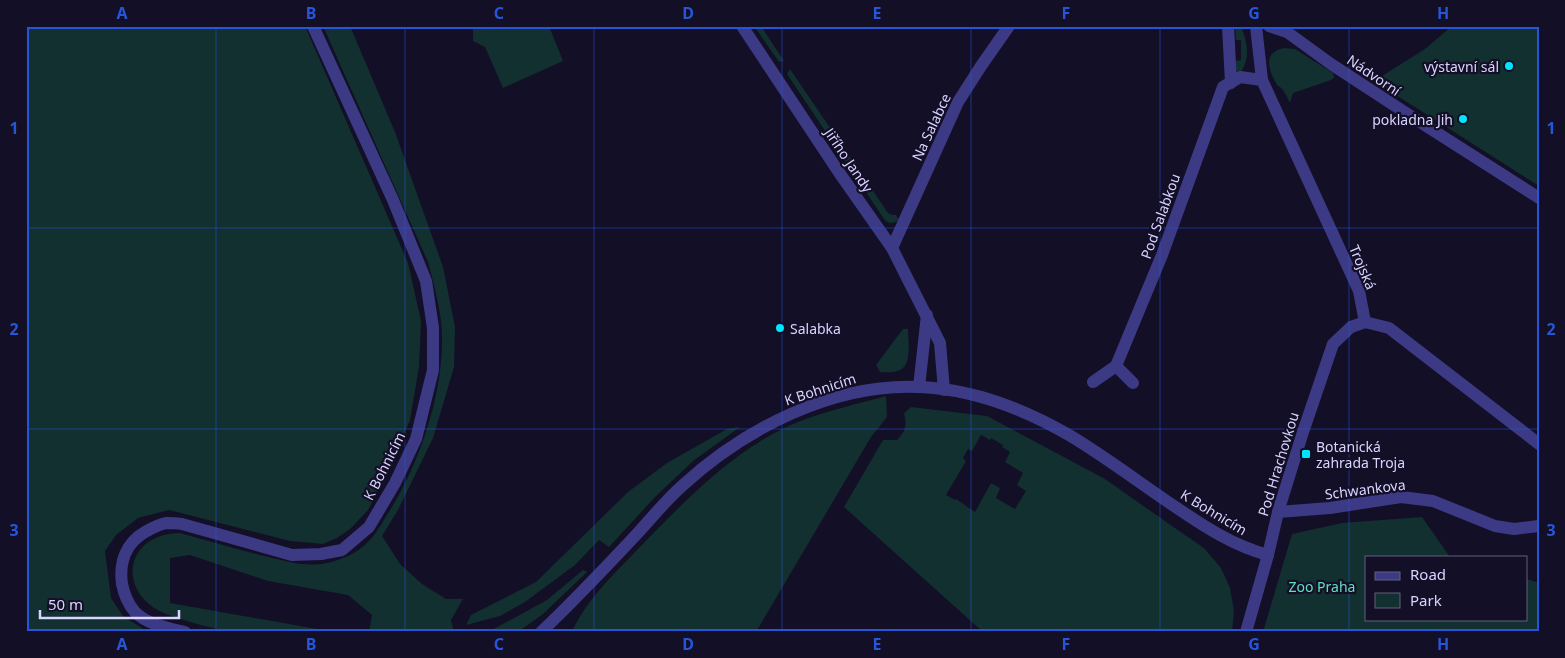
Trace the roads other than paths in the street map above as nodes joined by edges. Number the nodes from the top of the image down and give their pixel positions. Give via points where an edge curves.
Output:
1 (313, 26) edge
2 (742, 26) edge
3 (1009, 26) edge
4 (1228, 26) edge
5 (1256, 26) edge
6 (1269, 26) edge
7 (1262, 80) junction
8 (1230, 83) junction
9 (1539, 198) edge
10 (892, 248) junction
11 (927, 315) junction
12 (1365, 322) junction
13 (1116, 366) junction
14 (1093, 382) dead end
15 (1133, 383) dead end
16 (919, 387) junction
17 (944, 390) junction
18 (1539, 444) edge
19 (1278, 512) junction
20 (1539, 526) edge
21 (1268, 556) junction
22 (185, 632) edge
23 (541, 632) edge
24 (1246, 632) edge

1 - 22 street, K Bohnicím via 393,200 426,281 433,328 433,370 416,439 395,483 369,527 342,550 292,555 182,524 166,523 154,526 128,546 121,574 127,601 148,621
2 - 10 street, Jiřího Jandy
3 - 10 street, Na Salabce via 958,102
4 - 8 street
5 - 7 street, Trojská
6 - 9 street, Nádvorní via 1287,32 1409,116
7 - 8 street via 1240,77
7 - 12 street, Trojská via 1359,291
8 - 13 street, Pod Salabkou via 1223,87 1162,254
10 - 11 street, Jiřího Jandy
11 - 16 street
11 - 17 street, Jiřího Jandy via 940,343
12 - 18 street via 1389,328
12 - 19 street, Pod Hrachovkou via 1351,327 1333,344
13 - 14 street
13 - 15 street
16 - 17 street, K Bohnicím
16 - 23 street, K Bohnicím via 871,389 848,394 782,418 742,439 682,486
17 - 21 street, K Bohnicím via 1027,412 1071,436 1209,530
19 - 20 street, Schwankova via 1401,497 1433,501 1495,526 1514,529
19 - 21 street, Pod Hrachovkou
21 - 24 street, Pod Hrachovkou

